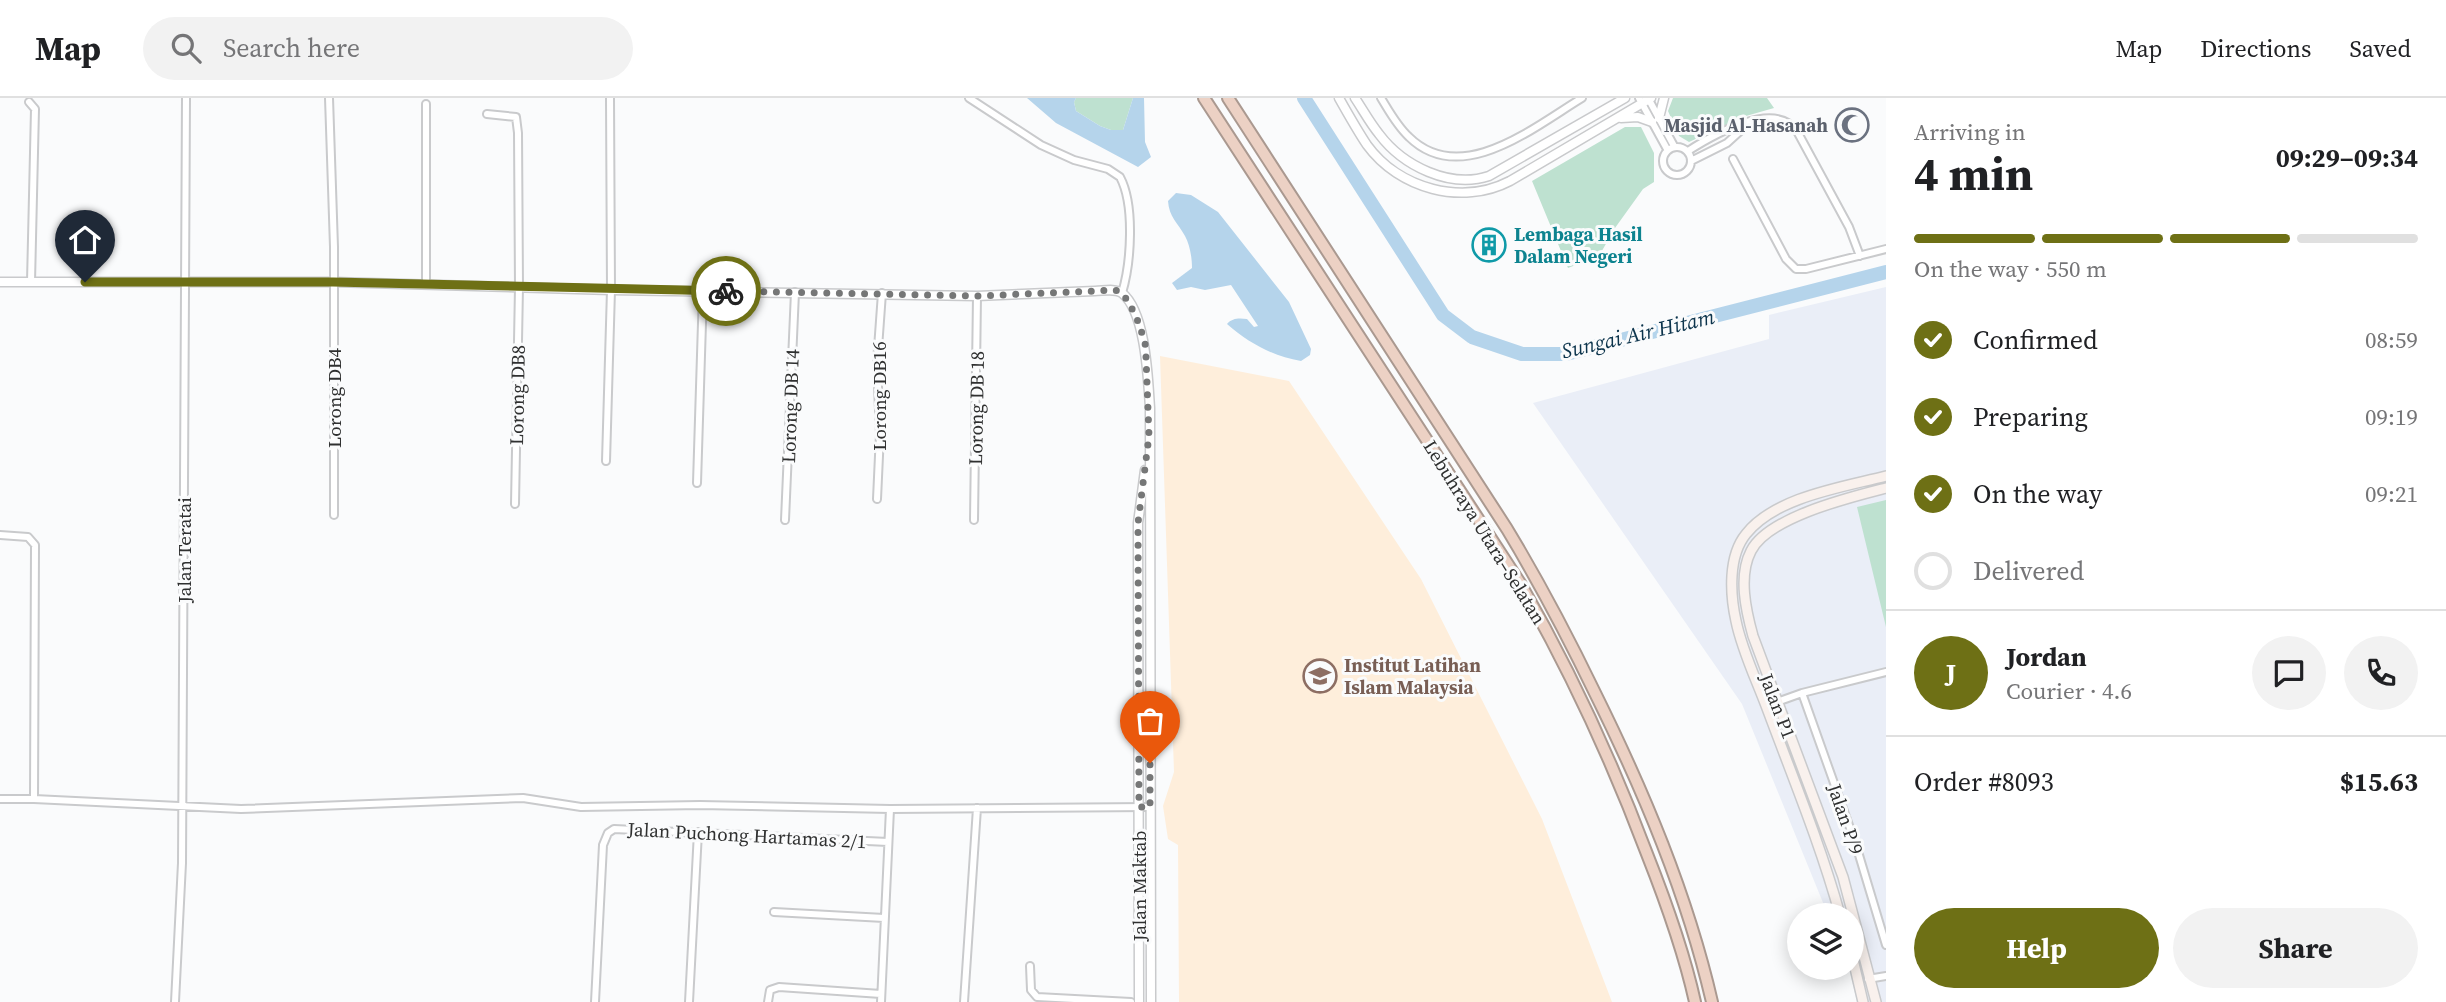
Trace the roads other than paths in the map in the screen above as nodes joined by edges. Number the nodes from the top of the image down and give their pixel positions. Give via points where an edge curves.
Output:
1 (186, 98) edge
2 (329, 98) edge
3 (610, 98) edge
4 (969, 98) edge
5 (1204, 98) edge
6 (1228, 98) edge
7 (1339, 98) edge
8 (1355, 98) edge
9 (1381, 98) edge
10 (1582, 98) edge
11 (1624, 98) edge
12 (1664, 98) edge
13 (1646, 99) edge
14 (29, 102) dead end
15 (426, 104) dead end
16 (487, 114) dead end
17 (1617, 118) junction
18 (1656, 120) junction
19 (1750, 122) junction
20 (1671, 148) junction
21 (1688, 151) junction
22 (1733, 159) dead end
23 (1691, 161) junction
24 (1886, 249) edge
25 (1860, 256) junction
26 (0, 282) edge
27 (31, 282) junction
28 (185, 282) junction
29 (333, 282) junction
30 (426, 284) junction
31 (519, 287) junction
32 (611, 290) junction
33 (703, 291) junction
34 (795, 292) junction
35 (1118, 292) junction
36 (882, 293) junction
37 (977, 296) junction
38 (1149, 436) junction
39 (606, 461) dead end
40 (1886, 477) edge
41 (697, 483) dead end
42 (1886, 488) edge
43 (877, 499) dead end
44 (515, 504) dead end
45 (334, 515) dead end
46 (785, 520) dead end
47 (974, 520) dead end
48 (0, 535) edge
49 (1886, 672) edge
50 (1802, 693) junction
51 (1776, 702) junction
52 (1766, 706) junction
53 (0, 799) edge
54 (34, 799) junction
55 (183, 806) junction
56 (1139, 807) junction
57 (1150, 807) junction
58 (977, 808) junction
59 (890, 809) junction
60 (698, 832) junction
61 (888, 842) junction
62 (1837, 903) edge
63 (774, 912) dead end
64 (884, 918) junction
65 (1886, 945) edge
66 (1030, 966) dead end
67 (1886, 975) edge
68 (1871, 979) junction
69 (1859, 981) joint
70 (881, 998) edge
71 (175, 1002) edge
72 (596, 1002) edge
73 (689, 1002) edge
74 (768, 1002) edge
75 (964, 1002) edge
76 (1131, 1002) edge
77 (1139, 1002) edge
78 (1151, 1002) edge
79 (1695, 1002) edge
80 (1712, 1002) edge
81 (1863, 1002) edge
82 (1876, 1002) edge

1 - 28 street, Jalan Teratai
2 - 29 street, Lorong DB4
3 - 32 street
4 - 35 street via 1041,145 1120,177 1127,201 1130,248 1129,270
5 - 79 highway, Lebuhraya Utara–Selatan via 1554,642 1635,822
6 - 80 highway, Lebuhraya Utara–Selatan via 1536,577 1652,815 1683,900
7 - 17 street via 1368,147 1388,167 1410,181 1446,192 1500,187
8 - 11 street via 1396,153 1417,167 1451,179 1489,176
9 - 10 street via 1411,139 1437,155 1456,157 1496,149
12 - 18 street
13 - 17 street
13 - 18 street
14 - 27 street via 35,109
15 - 30 street
16 - 31 street, Lorong DB8 via 516,117
17 - 18 street
18 - 20 street
19 - 21 street via 1721,131
19 - 23 street via 1727,143
19 - 25 street via 1780,118 1794,127
20 - 21 street
20 - 23 street via 1662,160 1670,173 1683,174
21 - 23 street
22 - 25 street via 1786,260 1796,269
24 - 25 street
26 - 27 street
27 - 28 street
28 - 29 street
28 - 55 street, Jalan Teratai
29 - 30 street
29 - 45 street, Lorong DB4
30 - 31 street
31 - 32 street
31 - 44 street, Lorong DB8
32 - 33 street
32 - 39 street
33 - 34 street
33 - 41 street
34 - 36 street
34 - 46 street, Lorong DB 14
35 - 37 street
35 - 38 street, Jalan Maktab via 1136,316 1145,342
36 - 37 street
36 - 43 street, Lorong DB16
37 - 47 street, Lorong DB 18
38 - 56 street, Jalan Maktab via 1138,523
38 - 57 street, Jalan Maktab
40 - 52 main road, Jalan P1 via 1787,505 1757,523 1737,548 1732,579 1736,620
42 - 51 main road, Jalan P1 via 1798,516 1769,532 1751,550 1746,611
48 - 54 street via 28,537 35,545
49 - 50 street
50 - 51 street
50 - 65 street, Jalan P/9
51 - 52 street
51 - 68 main road, Jalan P1 via 1843,877
52 - 62 main road, Jalan P1
53 - 54 street
54 - 55 street
55 - 59 street via 265,809 523,798 569,806
55 - 71 street, Jalan Teratai
56 - 57 street
56 - 58 street
56 - 77 street, Jalan Maktab
57 - 78 street, Jalan Maktab
58 - 59 street
58 - 75 street
59 - 61 street
60 - 61 street, Jalan Puchong Hartamas 2/1
60 - 72 street, Jalan Puchong Hartamas 2/1 via 623,828 608,833 603,845
60 - 73 street
61 - 64 street
63 - 64 street
64 - 70 street
66 - 76 street via 1031,990 1037,998
67 - 68 street
68 - 69 street
68 - 82 main road, Jalan P1
69 - 81 main road
70 - 74 street via 779,987 770,990

